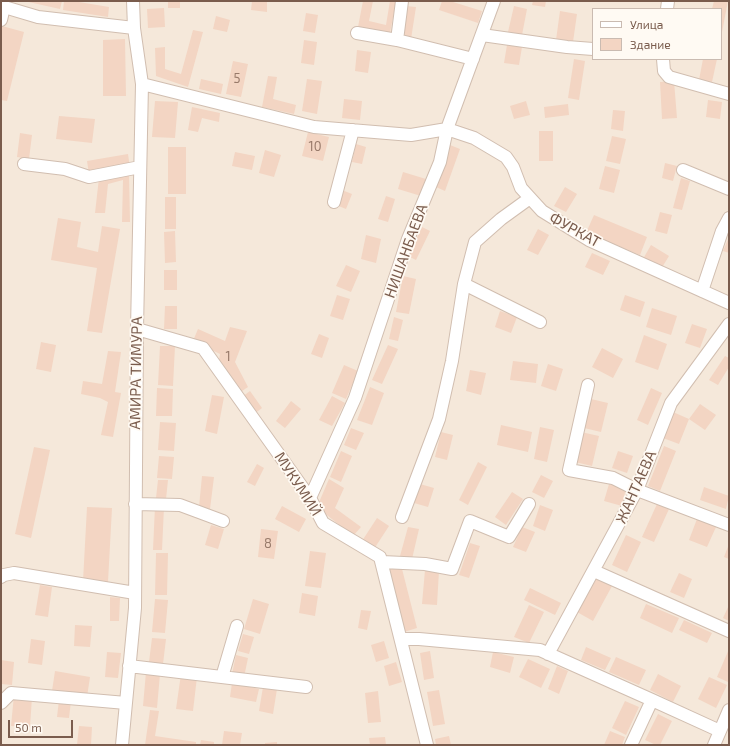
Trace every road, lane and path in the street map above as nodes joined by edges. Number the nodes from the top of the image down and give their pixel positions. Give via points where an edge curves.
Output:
1 (133, 1) edge
2 (402, 1) edge
3 (494, 1) edge
4 (3, 6) edge
5 (1, 20) edge
6 (134, 28) junction
7 (356, 33) dead end
8 (482, 35) junction
9 (397, 40) junction
10 (592, 49) edge
11 (473, 59) junction
12 (663, 60) edge
13 (142, 84) junction
14 (729, 94) edge
15 (353, 130) junction
16 (447, 130) junction
17 (24, 164) dead end
18 (140, 167) junction
19 (683, 170) dead end
20 (729, 189) edge
21 (530, 198) junction
22 (334, 202) dead end
23 (729, 218) edge
24 (464, 284) junction
25 (702, 291) junction
26 (729, 303) edge
27 (540, 322) dead end
28 (729, 324) edge
29 (137, 329) junction
30 (588, 385) dead end
31 (637, 490) junction
32 (310, 498) junction
33 (135, 504) junction
34 (529, 504) dead end
35 (402, 517) dead end
36 (223, 521) dead end
37 (729, 525) edge
38 (382, 562) junction
39 (594, 571) junction
40 (1, 577) edge
41 (135, 593) junction
42 (237, 626) dead end
43 (729, 631) edge
44 (401, 639) junction
45 (548, 654) junction
46 (129, 666) junction
47 (222, 677) junction
48 (306, 687) dead end
49 (652, 700) junction
50 (1, 703) edge
51 (126, 703) junction
52 (729, 710) edge
53 (720, 731) junction
54 (122, 745) edge
55 (427, 745) edge
56 (632, 745) edge
57 (714, 745) edge

1 - 6 street, АМИРА ТИМУРА
2 - 9 street
3 - 8 street, НИШАНБАЕВА
4 - 5 street
4 - 6 street via 38,17
6 - 13 street, АМИРА ТИМУРА
7 - 9 street
8 - 10 street
8 - 11 street, НИШАНБАЕВА
9 - 11 street
11 - 16 street, НИШАНБАЕВА
12 - 14 street via 664,71 669,77
13 - 15 street via 314,127
13 - 18 street, АМИРА ТИМУРА
15 - 16 street via 411,135
15 - 22 street
16 - 21 street, ФУРКАТ via 474,138 506,157 521,188
16 - 32 street, НИШАНБАЕВА via 440,162 408,239 355,398
17 - 18 street via 65,169 89,177
18 - 29 street, АМИРА ТИМУРА
19 - 20 street
21 - 24 street via 475,242
21 - 25 street, ФУРКАТ via 542,211 589,240
23 - 25 street via 722,231
24 - 27 street
24 - 35 street via 452,360 439,418
25 - 26 street, ФУРКАТ
28 - 31 street, ЖАНТАЕВА via 671,403
29 - 32 street, МУКУМИЙ via 203,348
29 - 33 street, АМИРА ТИМУРА
30 - 31 street via 569,470 613,478
31 - 37 street
31 - 39 street, ЖАНТАЕВА
32 - 38 street, МУКУМИЙ via 323,523 380,557
33 - 36 street via 180,505
33 - 41 street, АМИРА ТИМУРА
34 - 38 street via 509,537 470,521 452,569 425,564
38 - 44 street
39 - 43 street
39 - 45 street, ЖАНТАЕВА
40 - 41 street via 14,573
41 - 46 street, АМИРА ТИМУРА
42 - 47 street
44 - 45 street via 540,650
44 - 55 street
45 - 49 street
46 - 47 street
46 - 51 street, АМИРА ТИМУРА
47 - 48 street
49 - 53 street
49 - 56 street
50 - 51 street via 11,693
51 - 54 street, АМИРА ТИМУРА
52 - 53 street
53 - 57 street

